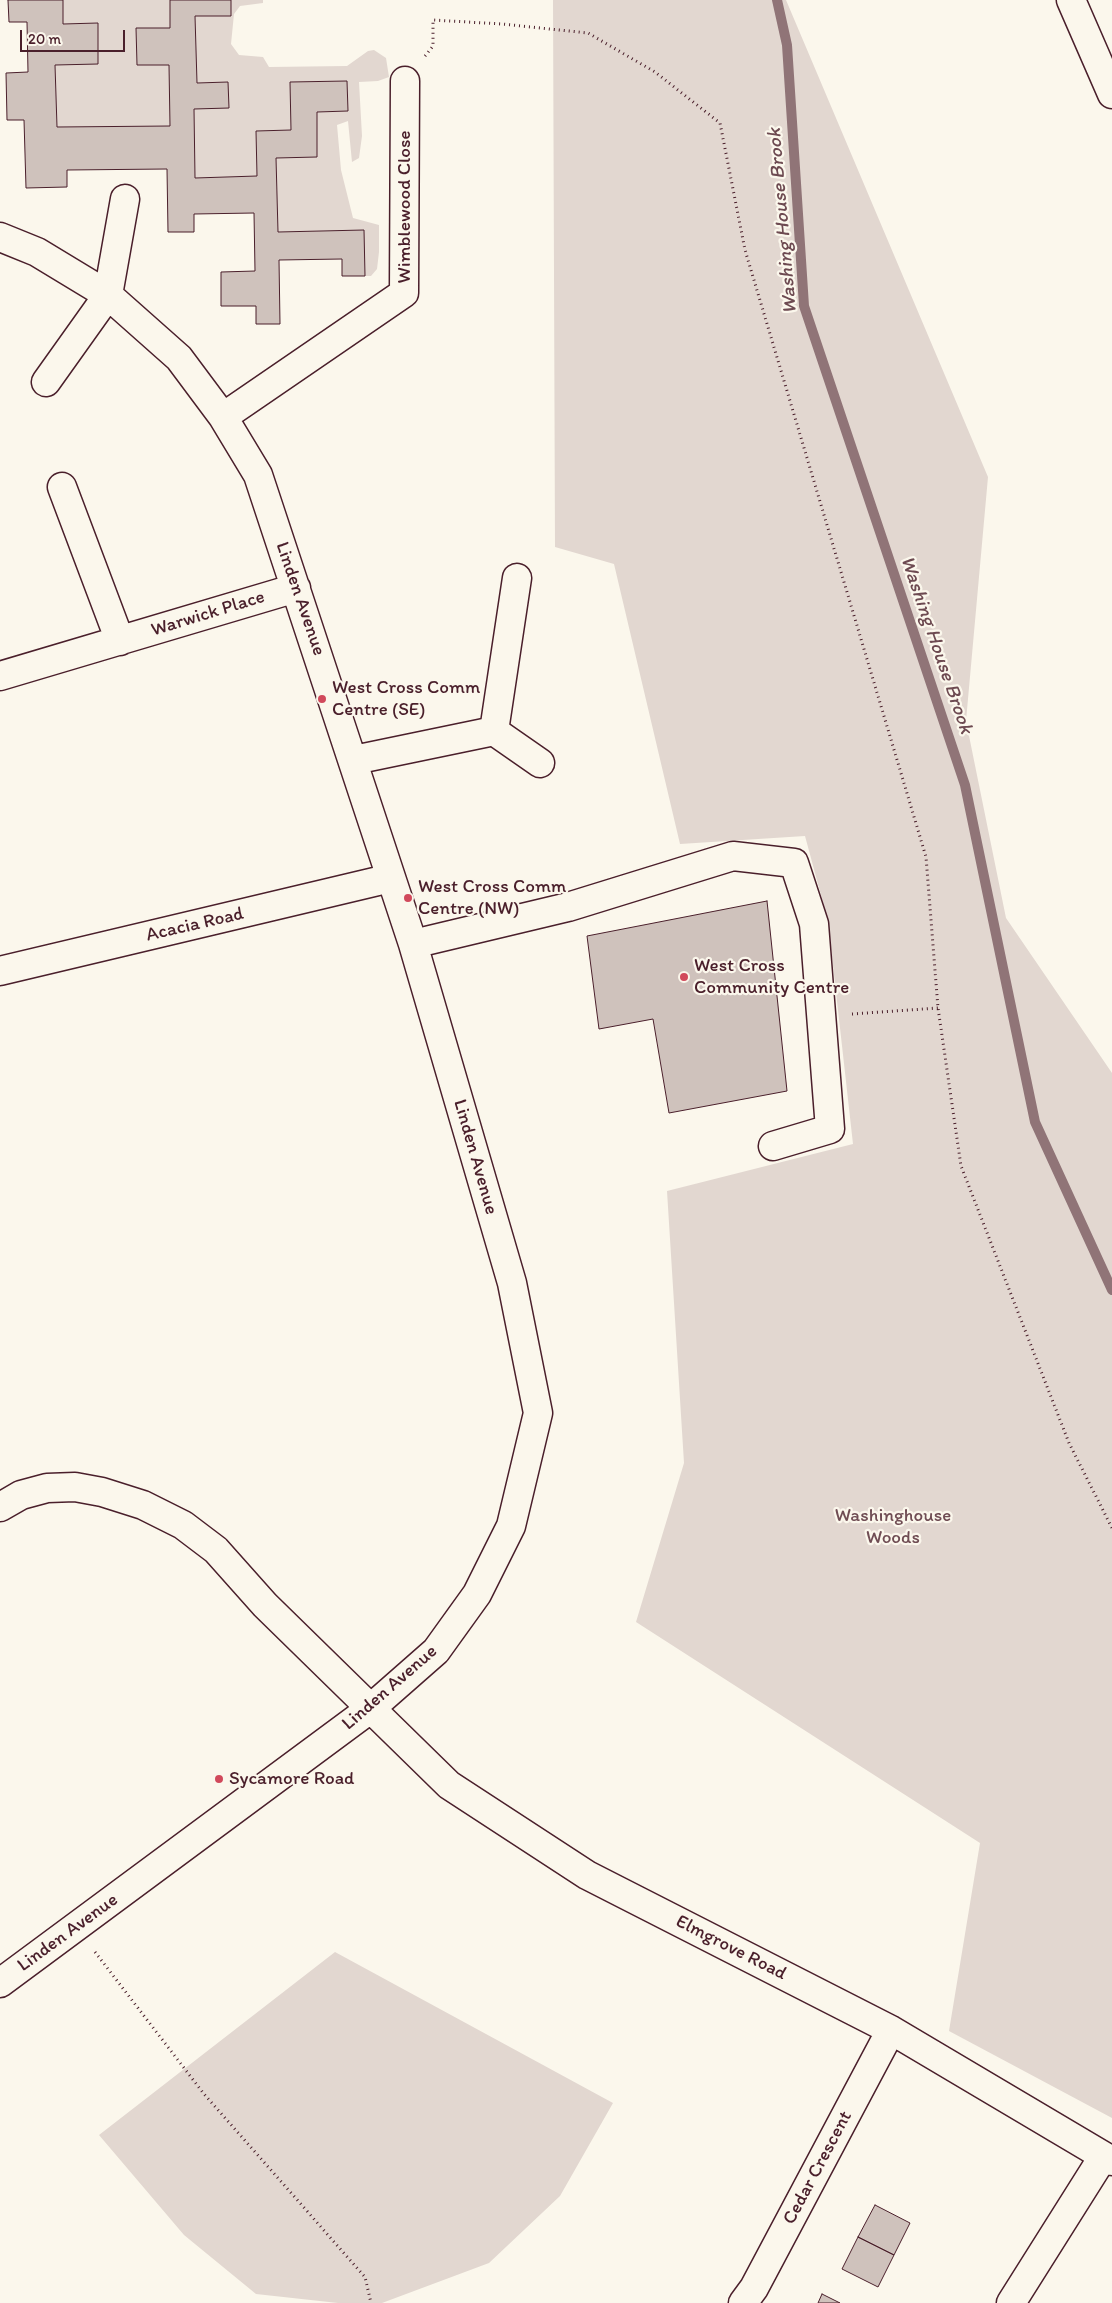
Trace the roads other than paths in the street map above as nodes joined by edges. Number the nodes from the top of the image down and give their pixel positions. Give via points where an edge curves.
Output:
1 (1071, 0) edge
2 (406, 81) road end
3 (1112, 94) edge
4 (125, 199) dead end
5 (0, 237) edge
6 (108, 295) junction
7 (46, 382) dead end
8 (222, 417) junction
9 (62, 487) dead end
10 (517, 578) dead end
11 (296, 588) junction
12 (120, 641) junction
13 (0, 676) edge
14 (494, 730) junction
15 (354, 760) junction
16 (540, 763) dead end
17 (391, 878) junction
18 (413, 944) junction
19 (0, 971) edge
20 (773, 1146) dead end
21 (0, 1507) edge
22 (370, 1708) junction
23 (0, 1983) edge
24 (890, 2030) junction
25 (1108, 2159) edge
26 (743, 2303) edge
27 (1011, 2303) edge

1 - 3 street
2 - 8 street, Wimblewood Close via 404,293
4 - 6 street
5 - 6 street, Linden Avenue via 37,252
6 - 7 street
6 - 8 street, Linden Avenue via 180,358
8 - 11 street, Linden Avenue via 258,474
9 - 12 street
10 - 14 street
11 - 12 street, Warwick Place
11 - 15 street, Linden Avenue
12 - 13 street, Warwick Place
14 - 15 street
14 - 16 street
15 - 17 street, Linden Avenue
17 - 18 street, Linden Avenue
17 - 19 street, Acacia Road
18 - 20 street via 568,907 733,856 794,863 814,924 830,1129
18 - 22 street, Linden Avenue via 512,1283 538,1413 511,1526 477,1594 436,1651
21 - 22 street via 21,1495 47,1488 76,1487 143,1505 183,1525 216,1550 265,1605
22 - 23 street, Linden Avenue
22 - 24 street, Elmgrove Road via 449,1785 587,1874
24 - 25 street, Elmgrove Road
24 - 26 street, Cedar Crescent via 754,2288
25 - 27 street

